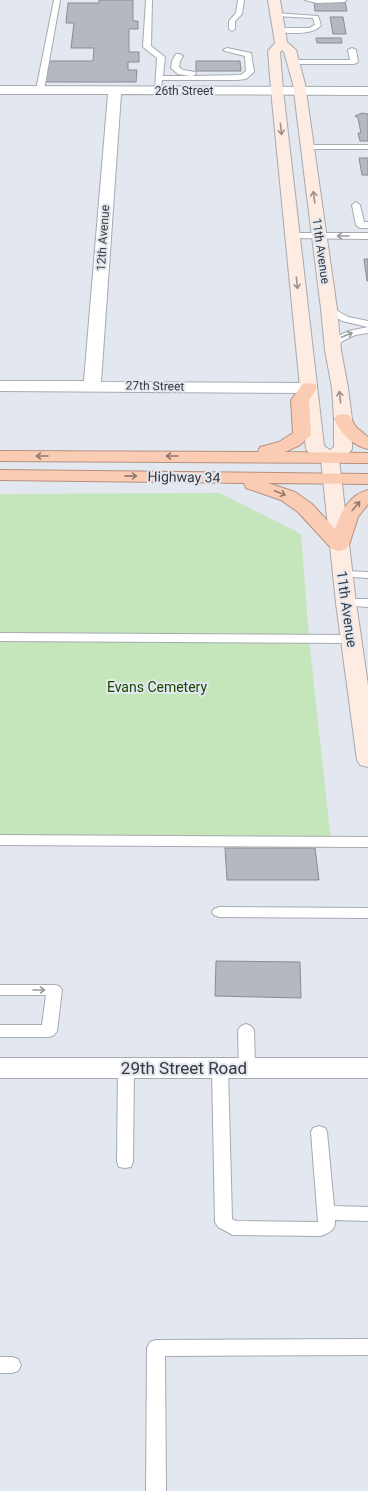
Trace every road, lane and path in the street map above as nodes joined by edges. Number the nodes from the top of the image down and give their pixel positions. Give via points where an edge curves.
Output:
1 (57, 0) edge
2 (149, 0) edge
3 (241, 0) edge
4 (274, 0) edge
5 (308, 0) edge
6 (344, 0) edge
7 (276, 15) junction
8 (232, 29) dead end
9 (279, 30) junction
10 (281, 44) junction
11 (227, 50) dead end
12 (352, 50) dead end
13 (179, 56) dead end
14 (292, 62) junction
15 (248, 74) junction
16 (159, 84) junction
17 (0, 90) edge
18 (40, 90) junction
19 (277, 90) junction
20 (115, 91) junction
21 (300, 91) junction
22 (368, 91) edge
23 (307, 147) junction
24 (368, 147) edge
25 (347, 154) dead end
26 (368, 154) edge
27 (356, 204) dead end
28 (368, 225) edge
29 (368, 236) edge
30 (293, 240) junction
31 (319, 240) junction
32 (368, 244) edge
33 (329, 309) junction
34 (368, 324) edge
35 (368, 330) edge
36 (333, 350) junction
37 (0, 386) edge
38 (92, 386) junction
39 (309, 388) junction
40 (343, 419) junction
41 (368, 444) edge
42 (0, 456) edge
43 (211, 456) junction
44 (330, 457) junction
45 (368, 458) edge
46 (0, 475) edge
47 (230, 477) junction
48 (332, 478) junction
49 (368, 479) edge
50 (368, 496) edge
51 (339, 545) junction
52 (342, 574) junction
53 (368, 575) edge
54 (346, 603) junction
55 (368, 603) edge
56 (0, 637) edge
57 (351, 638) junction
58 (362, 676) edge
59 (368, 760) edge
60 (0, 840) edge
61 (368, 842) edge
62 (219, 912) dead end
63 (368, 913) edge
64 (0, 990) edge
65 (246, 1030) dead end
66 (0, 1031) edge
67 (0, 1068) edge
68 (126, 1068) junction
69 (247, 1068) junction
70 (368, 1068) edge
71 (220, 1069) junction
72 (319, 1132) dead end
73 (125, 1162) dead end
74 (326, 1213) junction
75 (368, 1214) edge
76 (368, 1347) edge
77 (156, 1491) edge

1 - 18 lane
2 - 16 lane via 147,47 161,57
3 - 8 lane via 239,14 232,22
4 - 7 main road, 11th Avenue
5 - 6 lane
7 - 9 main road, 11th Avenue
7 - 9 lane via 316,17 318,26 310,30
9 - 10 main road, 11th Avenue
10 - 14 main road, 11th Avenue via 290,50
10 - 19 main road, 11th Avenue via 274,51
11 - 15 lane via 248,55
12 - 14 lane via 354,62
13 - 15 lane via 175,68 181,72
14 - 21 main road, 11th Avenue
15 - 16 lane via 236,78
16 - 19 street, 26th Street
16 - 20 street, 26th Street
17 - 18 street, 26th Street
18 - 20 street, 26th Street
19 - 21 street, 26th Street
19 -> 30 main road, 11th Avenue
20 - 38 street, 12th Avenue
21 - 22 street, 26th Street
21 - 23 main road, 11th Avenue
23 - 24 lane
31 -> 23 main road, 11th Avenue
25 - 26 lane
27 - 28 lane via 360,225
29 -> 31 lane
30 - 31 lane
30 -> 39 main road, 11th Avenue
31 - 32 lane
31 - 33 main road, 11th Avenue
33 - 34 lane via 345,319
33 - 36 main road, 11th Avenue
36 -> 35 lane via 337,340 352,333
40 -> 36 main road, 11th Avenue
37 - 38 street, 27th Street
38 - 39 street, 27th Street
39 - 43 highway via 300,400 302,435 292,444 268,451
39 - 44 main road, 11th Avenue via 316,449
40 - 41 highway via 347,429 356,438
40 - 44 main road, 11th Avenue via 343,449
43 -> 42 highway, Highway 34
43 - 44 highway, Highway 34
44 - 45 highway, Highway 34
44 - 48 main road, 11th Avenue
46 -> 47 highway, Highway 34
47 - 48 highway, Highway 34
47 -> 51 highway via 288,496 308,510
48 - 49 highway, Highway 34
48 - 51 main road, 11th Avenue
51 -> 50 highway via 352,512 357,504
51 - 52 main road, 11th Avenue
52 - 53 lane
52 - 54 main road, 11th Avenue
54 - 55 lane
54 - 57 main road, 11th Avenue
56 - 57 lane
57 - 58 main road, 11th Avenue
58 - 59 main road, 11th Avenue
60 - 61 lane
62 - 63 lane
64 -> 66 lane via 54,990 50,1031
65 - 69 lane
67 - 68 street, 29th Street Road
68 - 71 street, 29th Street Road
68 - 73 lane
69 - 70 street, 29th Street Road
69 - 71 street, 29th Street Road
71 - 74 lane via 224,1222 233,1228 321,1229 327,1225
72 - 74 lane
74 - 75 lane
76 - 77 lane via 156,1348

